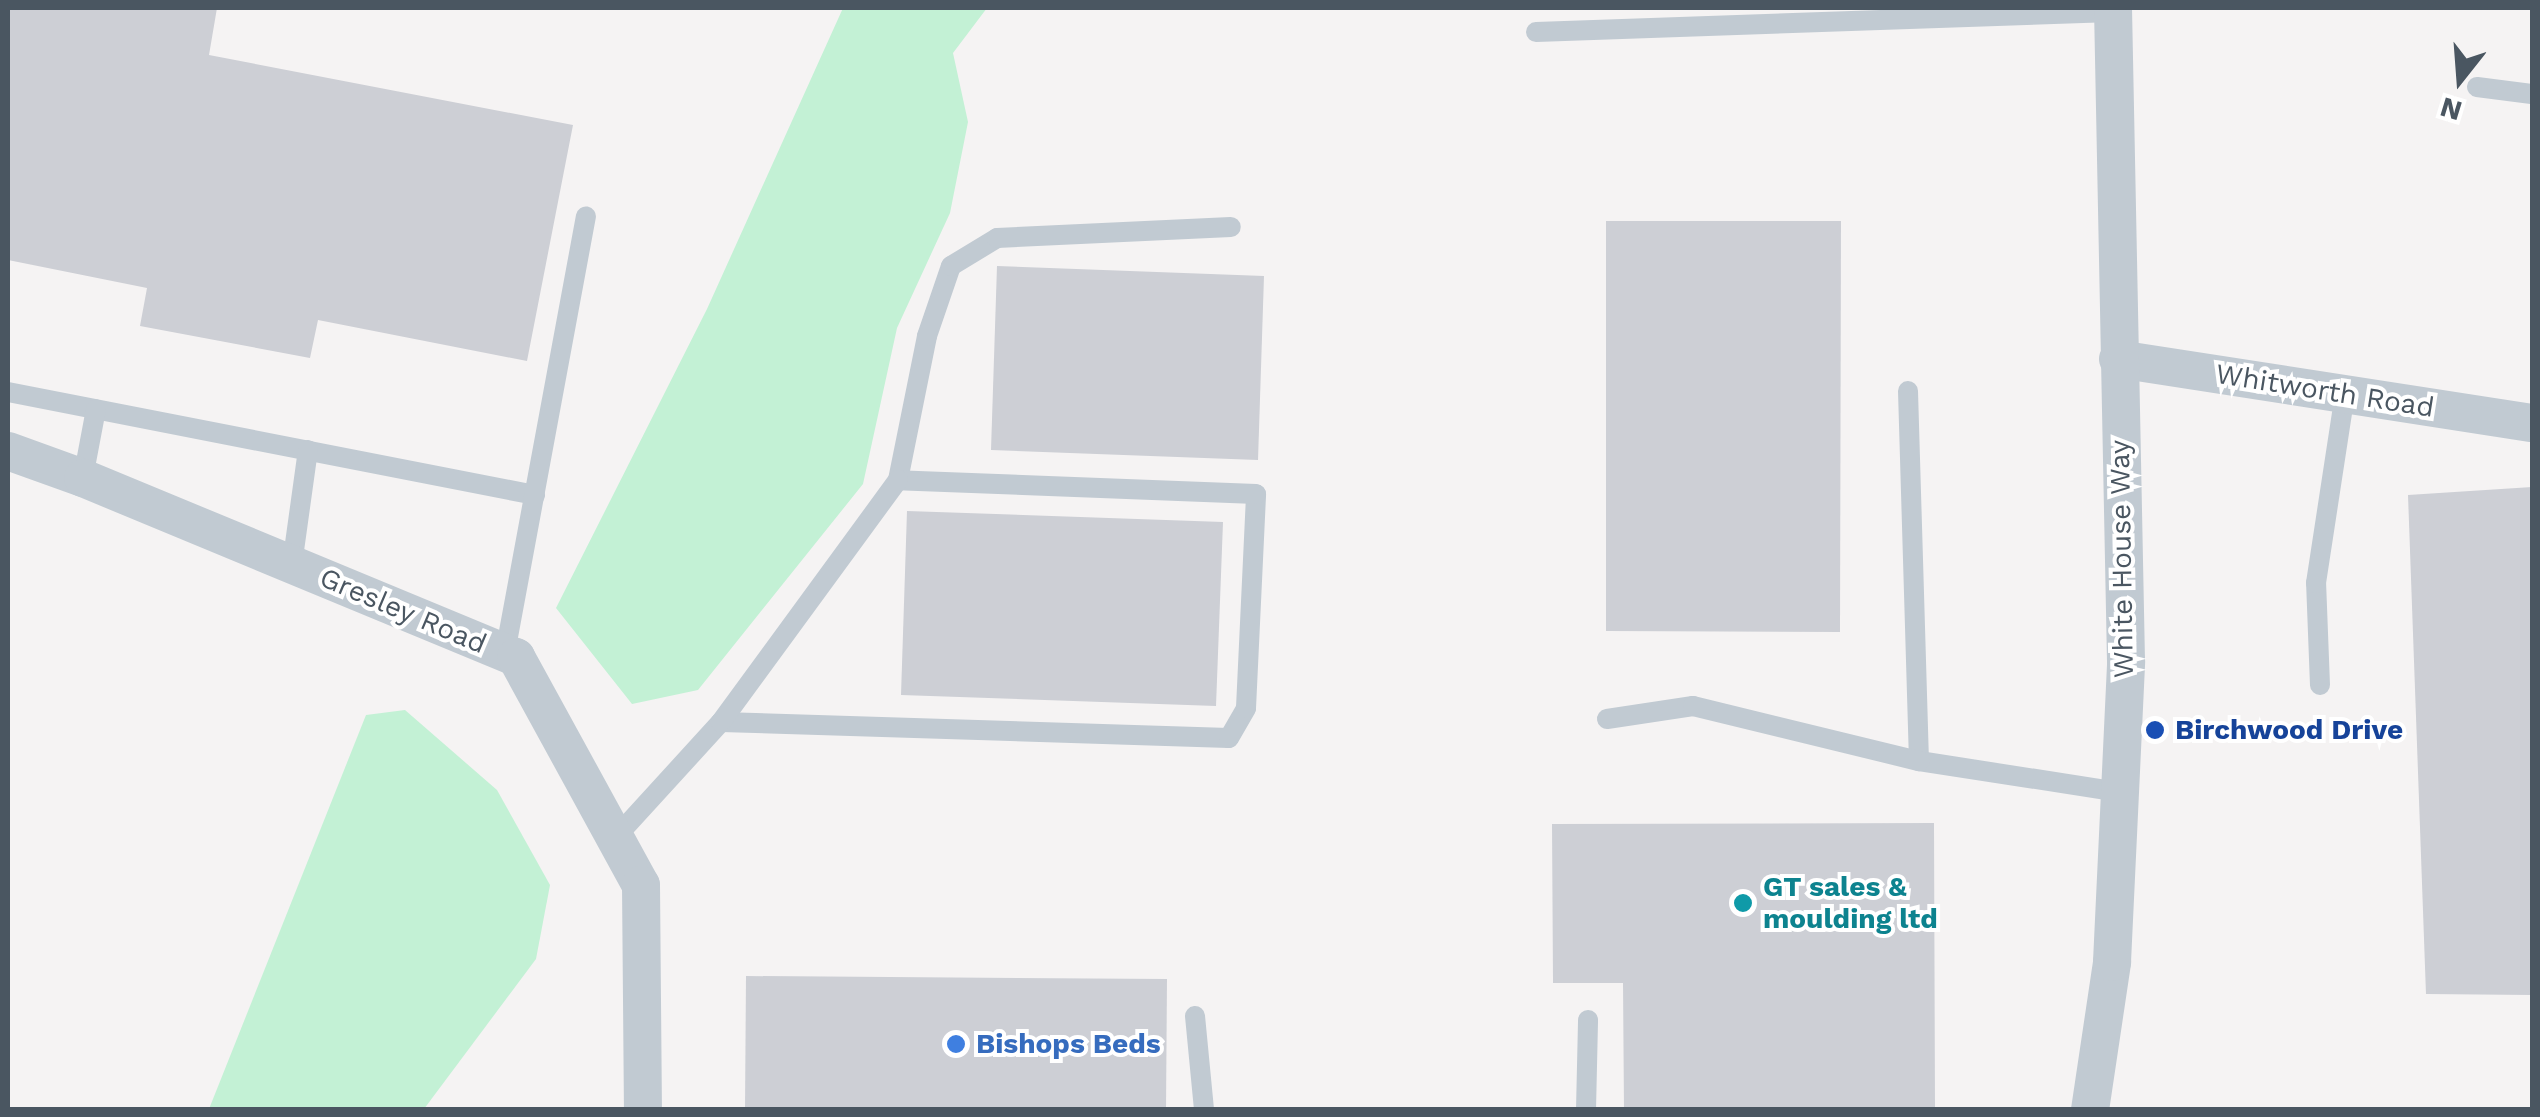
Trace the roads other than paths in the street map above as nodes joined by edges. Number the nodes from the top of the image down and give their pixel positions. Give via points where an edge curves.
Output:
1 (2113, 10) edge
2 (1536, 32) dead end
3 (2477, 86) dead end
4 (2532, 94) edge
5 (586, 216) dead end
6 (1231, 227) dead end
7 (2118, 358) junction
8 (1908, 391) dead end
9 (8, 392) edge
10 (2345, 394) junction
11 (96, 409) junction
12 (2532, 423) edge
13 (308, 450) junction
14 (8, 451) edge
15 (83, 478) junction
16 (898, 480) junction
17 (535, 495) junction
18 (292, 565) junction
19 (506, 653) junction
20 (2320, 684) dead end
21 (1608, 719) dead end
22 (721, 722) junction
23 (1919, 761) junction
24 (2120, 792) junction
25 (615, 838) junction
26 (1196, 1016) dead end
27 (1588, 1020) dead end
28 (643, 1110) edge
29 (1204, 1110) edge
30 (1586, 1110) edge
31 (2090, 1110) edge

1 - 2 lane
1 - 7 street, White House Way
3 - 4 lane
5 - 17 lane
6 - 16 lane via 997,238 950,266 927,336
7 - 10 street, Whitworth Road
7 - 24 street, White House Way via 2126,661
8 - 23 lane
9 - 11 lane
10 - 12 street, Whitworth Road
10 - 20 lane via 2316,583
11 - 13 lane
11 - 15 lane
13 - 17 lane
13 - 18 lane
14 - 15 street, Gresley Road
15 - 18 street, Gresley Road
16 - 22 lane
16 - 22 lane via 1256,494 1246,708 1229,738
17 - 19 lane
18 - 19 street, Gresley Road
19 - 25 street, Gresley Road via 516,657
21 - 23 lane via 1694,706
22 - 25 lane
23 - 24 lane
24 - 31 street, White House Way via 2112,962
25 - 28 street, Gresley Road via 641,885
26 - 29 lane
27 - 30 lane

